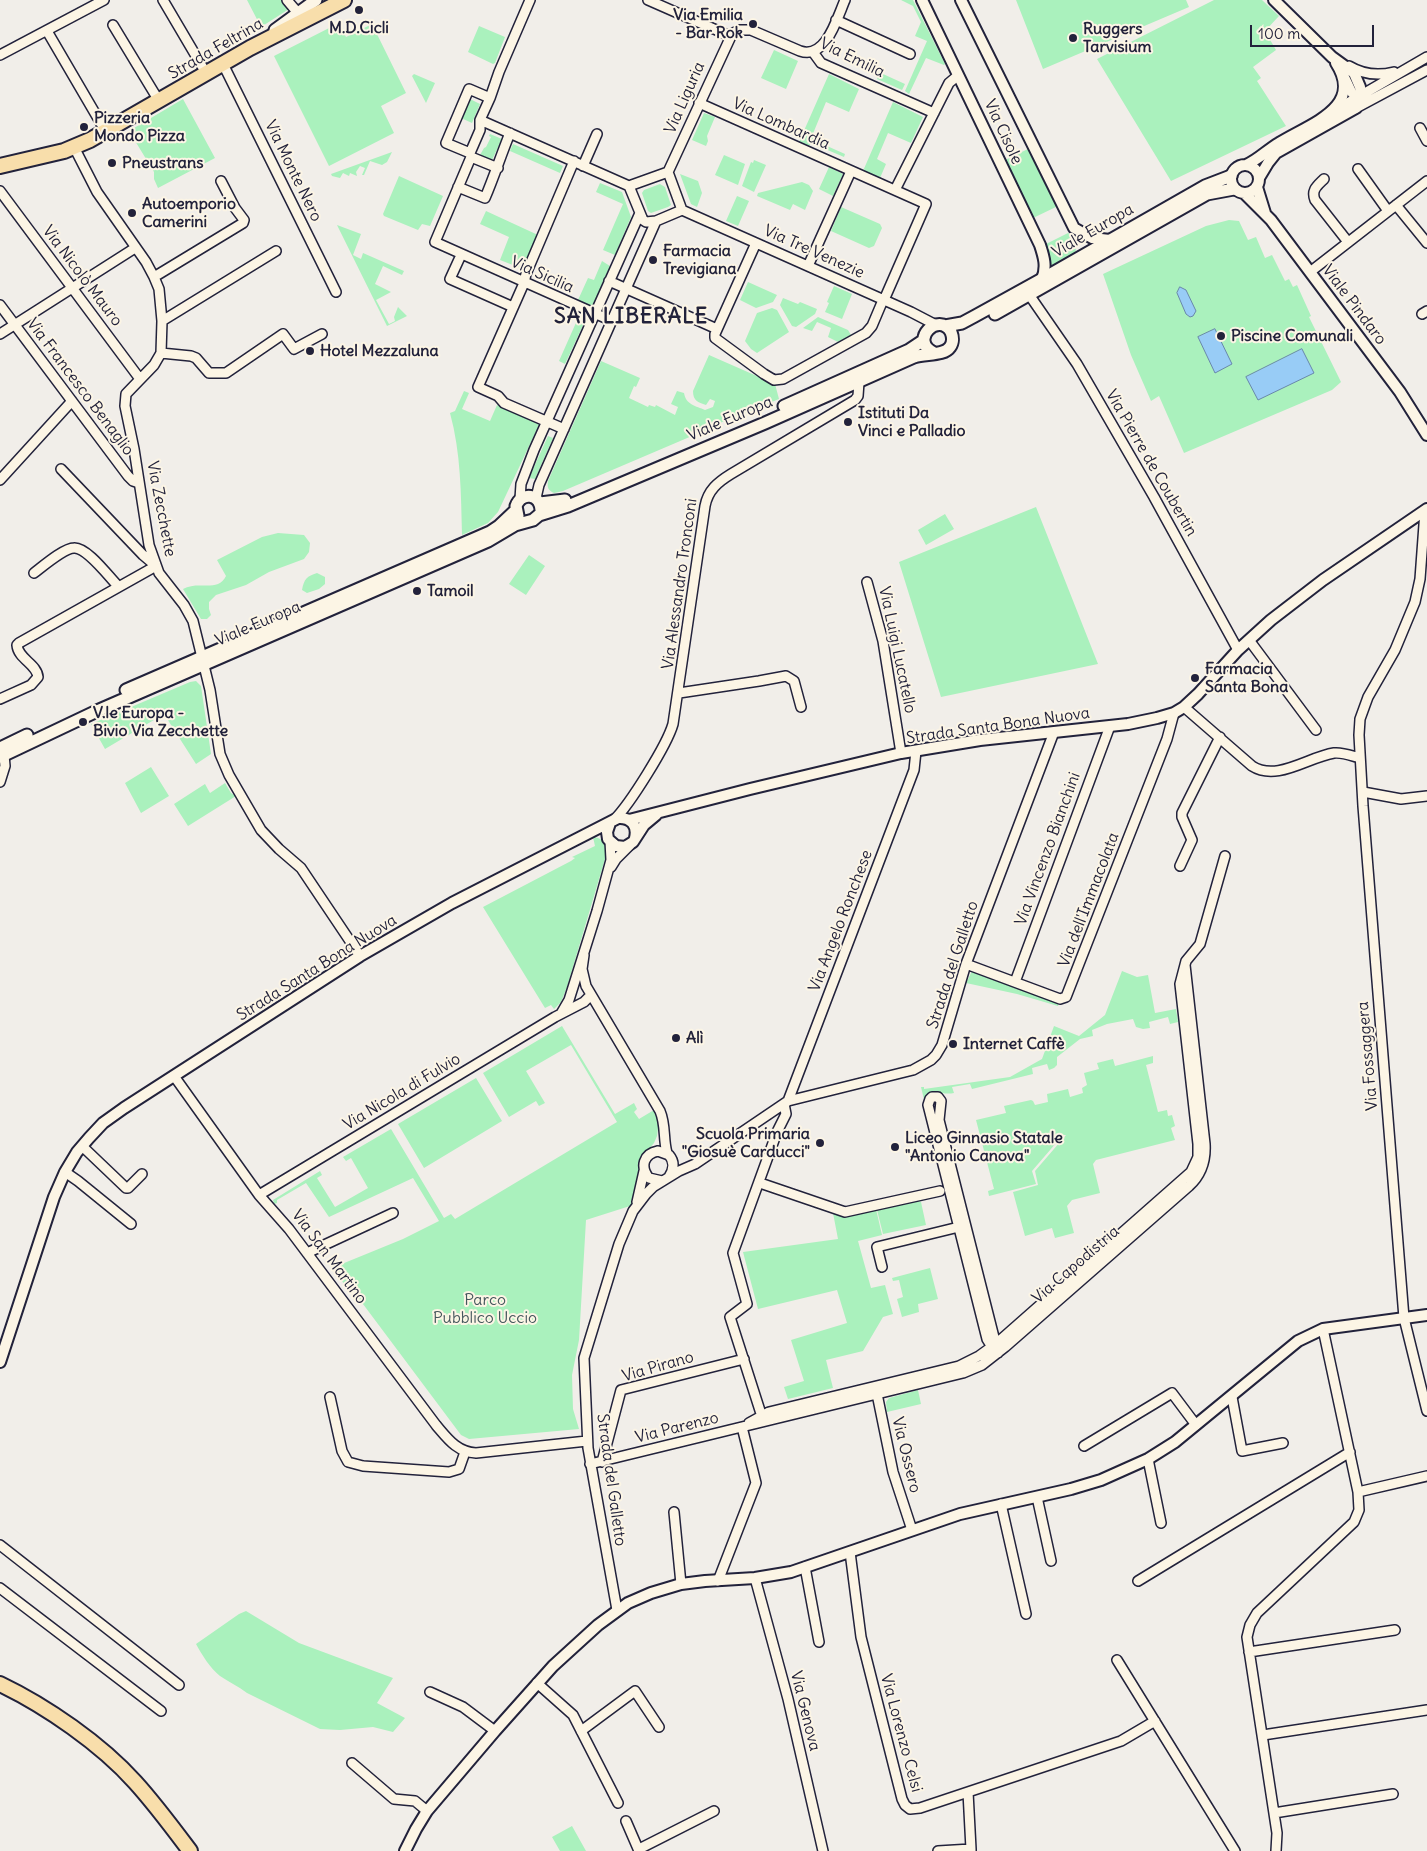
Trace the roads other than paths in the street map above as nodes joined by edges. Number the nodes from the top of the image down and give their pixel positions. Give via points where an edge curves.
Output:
1 (104, 0) edge
2 (163, 0) edge
3 (288, 0) edge
4 (316, 0) edge
5 (344, 0) edge
6 (518, 0) edge
7 (648, 0) edge
8 (845, 0) edge
9 (922, 0) edge
10 (961, 0) edge
11 (1274, 0) edge
12 (529, 2) edge
13 (298, 13) junction
14 (836, 20) junction
15 (113, 25) dead end
16 (47, 31) junction
17 (730, 36) junction
18 (250, 48) junction
19 (813, 52) junction
20 (910, 54) dead end
21 (0, 55) edge
22 (1332, 57) junction
23 (1427, 57) edge
24 (223, 64) junction
25 (1404, 70) junction
26 (1427, 70) edge
27 (1342, 73) junction
28 (206, 74) junction
29 (959, 77) junction
30 (490, 98) junction
31 (159, 101) junction
32 (1360, 101) junction
33 (698, 104) junction
34 (1333, 112) junction
35 (934, 113) junction
36 (480, 120) junction
37 (1420, 128) dead end
38 (106, 132) junction
39 (510, 133) junction
40 (597, 134) dead end
41 (1427, 141) edge
42 (74, 148) junction
43 (470, 155) junction
44 (574, 161) junction
45 (1246, 165) junction
46 (0, 166) edge
47 (583, 166) junction
48 (498, 168) junction
49 (1358, 168) dead end
50 (851, 171) junction
51 (668, 172) junction
52 (1231, 176) junction
53 (1324, 179) dead end
54 (1427, 180) edge
55 (221, 181) dead end
56 (1258, 182) junction
57 (629, 186) junction
58 (458, 187) junction
59 (1234, 189) junction
60 (895, 190) junction
61 (0, 191) edge
62 (1245, 194) junction
63 (1396, 204) junction
64 (682, 210) junction
65 (1388, 211) junction
66 (640, 213) junction
67 (1266, 213) junction
68 (656, 221) junction
69 (1110, 240) junction
70 (1348, 242) junction
71 (756, 243) junction
72 (1427, 243) edge
73 (136, 248) junction
74 (276, 251) dead end
75 (461, 255) junction
76 (808, 266) junction
77 (1310, 272) junction
78 (154, 277) junction
79 (1042, 280) junction
80 (610, 281) junction
81 (524, 283) junction
82 (73, 287) junction
83 (626, 289) junction
84 (336, 292) dead end
85 (1030, 296) junction
86 (884, 300) junction
87 (0, 305) edge
88 (513, 307) junction
89 (595, 314) junction
90 (162, 321) junction
91 (612, 321) junction
92 (14, 324) junction
93 (716, 329) junction
94 (933, 330) junction
95 (0, 334) edge
96 (322, 334) dead end
97 (953, 339) junction
98 (161, 353) junction
99 (934, 353) junction
100 (140, 379) junction
101 (858, 382) junction
102 (72, 401) junction
103 (1416, 416) junction
104 (547, 422) junction
105 (564, 429) junction
106 (1427, 435) edge
107 (1427, 444) edge
108 (61, 469) dead end
109 (0, 480) edge
110 (139, 483) junction
111 (518, 505) junction
112 (538, 505) junction
113 (1426, 510) edge
114 (529, 521) junction
115 (156, 566) junction
116 (34, 573) dead end
117 (867, 582) dead end
118 (118, 586) junction
119 (1249, 640) junction
120 (1238, 650) junction
121 (204, 660) junction
122 (679, 693) junction
123 (0, 698) edge
124 (801, 707) dead end
125 (1179, 710) junction
126 (1110, 726) junction
127 (1316, 730) dead end
128 (1054, 732) junction
129 (1220, 737) junction
130 (916, 751) junction
131 (1, 754) edge
132 (901, 754) junction
133 (1360, 758) junction
134 (0, 782) edge
135 (1363, 792) junction
136 (1427, 796) edge
137 (628, 802) junction
138 (666, 810) junction
139 (628, 819) junction
140 (612, 822) junction
141 (583, 837) junction
142 (609, 840) junction
143 (632, 841) junction
144 (1225, 856) dead end
145 (1180, 866) dead end
146 (606, 878) junction
147 (584, 955) junction
148 (360, 956) junction
149 (966, 964) junction
150 (1185, 965) junction
151 (1015, 982) junction
152 (590, 994) junction
153 (570, 1000) junction
154 (578, 1006) junction
155 (598, 1007) junction
156 (560, 1014) junction
157 (174, 1076) junction
158 (786, 1103) junction
159 (772, 1112) junction
160 (663, 1129) junction
161 (777, 1132) junction
162 (82, 1146) junction
163 (649, 1154) junction
164 (669, 1155) junction
165 (702, 1160) junction
166 (644, 1171) junction
167 (65, 1172) junction
168 (142, 1174) dead end
169 (666, 1179) junction
170 (760, 1183) junction
171 (940, 1191) dead end
172 (259, 1195) junction
173 (633, 1212) junction
174 (393, 1214) dead end
175 (130, 1224) dead end
176 (962, 1226) junction
177 (307, 1253) junction
178 (882, 1267) dead end
179 (1427, 1315) edge
180 (1404, 1318) junction
181 (992, 1323) junction
182 (1015, 1328) junction
183 (1323, 1329) junction
184 (985, 1331) junction
185 (996, 1348) junction
186 (979, 1356) junction
187 (744, 1359) junction
188 (0, 1362) edge
189 (876, 1390) junction
190 (1232, 1396) junction
191 (330, 1397) dead end
192 (1427, 1411) edge
193 (762, 1419) junction
194 (1196, 1425) junction
195 (742, 1427) junction
196 (587, 1441) junction
197 (1283, 1443) dead end
198 (1084, 1446) dead end
199 (465, 1452) junction
200 (1350, 1452) junction
201 (1148, 1459) junction
202 (602, 1462) junction
203 (590, 1464) junction
204 (1427, 1476) edge
205 (1358, 1492) junction
206 (1037, 1497) junction
207 (1001, 1504) junction
208 (674, 1512) dead end
209 (1161, 1523) dead end
210 (912, 1530) junction
211 (0, 1545) edge
212 (850, 1552) junction
213 (1051, 1561) dead end
214 (806, 1567) junction
215 (755, 1578) junction
216 (718, 1580) junction
217 (1138, 1581) dead end
218 (681, 1584) junction
219 (0, 1588) edge
220 (617, 1610) junction
221 (1026, 1614) dead end
222 (1395, 1630) dead end
223 (819, 1642) dead end
224 (1249, 1652) junction
225 (1117, 1660) dead end
226 (537, 1683) junction
227 (0, 1684) edge
228 (178, 1684) dead end
229 (430, 1692) dead end
230 (1427, 1710) edge
231 (161, 1711) dead end
232 (1154, 1721) junction
233 (659, 1727) dead end
234 (582, 1730) junction
235 (494, 1731) junction
236 (1263, 1735) junction
237 (352, 1763) dead end
238 (968, 1792) junction
239 (1393, 1794) dead end
240 (618, 1803) dead end
241 (427, 1811) junction
242 (714, 1811) dead end
243 (1274, 1813) junction
244 (626, 1821) dead end
245 (409, 1850) edge
246 (639, 1850) edge
247 (971, 1850) edge
248 (190, 1851) edge
249 (822, 1851) edge
250 (938, 1851) edge
251 (1235, 1851) edge
252 (1276, 1851) edge

1 - 16 street
2 - 28 street
3 - 13 street
4 - 13 main road
5 - 18 main road, Strada Feltrina
6 - 12 street
7 - 17 street
8 - 14 street
9 - 29 street, Via Cisole
10 - 69 street, Via Cisole via 1074,228 1092,238
11 - 22 street
12 - 30 street, Via Sicilia
13 - 18 main road
14 - 19 street via 824,44
14 - 20 street
15 - 31 street, Strada Feltrina
16 - 21 street
16 - 38 street
17 - 19 street, Via Emilia via 739,30 750,30 806,53
17 - 33 street, Via Liguria
18 - 24 main road, Strada Feltrina
19 - 35 street, Via Emilia via 821,63
22 - 25 street via 1374,75
22 - 27 street
22 - 32 street via 1354,74 1360,87
23 - 25 street, Viale Europa
24 - 28 main road, Strada Feltrina
24 - 84 street, Via Monte Nero
25 - 32 street, Viale Europa
26 - 32 street, Viale Europa
27 - 32 street
27 - 34 street via 1345,80 1343,96
28 - 31 main road, Strada Feltrina
29 - 35 street via 949,83
29 - 79 street, Via Cisole via 1040,245 1046,271
30 - 36 street, Via Sicilia
30 - 43 street via 469,89 446,143
31 - 38 main road, Strada Feltrina
32 - 34 street, Viale Europa
32 - 56 street, Viale Europa via 1276,153
33 - 50 street, Via Lombardia
33 - 51 street, Via Liguria
34 - 45 street, Viale Europa
35 - 60 street
36 - 39 street
36 - 43 street, Via Sicilia via 480,130
37 - 41 street
38 - 42 main road, Strada Feltrina
39 - 44 street
39 - 48 street
40 - 47 street
42 - 46 main road, Strada Feltrina
42 - 73 street via 96,192
43 - 48 street
43 - 58 street, Via Sicilia
44 - 47 street
44 - 81 street
45 - 52 street, Viale Europa via 1235,169
45 - 56 street via 1255,169
47 - 57 street
48 - 58 street via 485,198
49 - 65 street
50 - 60 street, Via Lombardia
50 - 76 street
51 - 57 street
51 - 64 street
52 - 59 street
52 - 69 main road, Viale Europa via 1205,186
53 - 70 street via 1314,188 1313,196
54 - 63 street
55 - 78 street via 243,223
56 - 62 street, Viale Europa via 1254,191
56 - 67 street, Viale Pindaro
57 - 66 street
58 - 75 street, Via Sicilia via 434,242
59 - 62 street
59 - 85 main road, Viale Europa via 1207,194
60 - 86 street, Via Lombardia via 926,204
61 - 82 street, Via Nicolò Mauro
62 - 67 street, Viale Pindaro
63 - 65 street
63 - 72 street
64 - 68 street
64 - 71 street, Via Tre Venezie
65 - 70 street
66 - 68 street via 646,222
66 - 80 street
67 - 77 street, Viale Pindaro
68 - 83 street
69 - 79 main road, Viale Europa
70 - 77 street
71 - 76 street, Via Tre Venezie
71 - 93 street
73 - 78 street
73 - 82 street
74 - 90 street
75 - 81 street, Via Sicilia
75 - 88 street via 450,279
76 - 86 street, Via Tre Venezie
77 - 103 street, Viale Pindaro
78 - 90 street
79 - 94 main road, Viale Europa via 962,323
80 - 83 street
80 - 89 street
81 - 88 street
81 - 89 street, Via Sicilia
82 - 92 street
82 - 100 street, Via Nicolò Mauro
83 - 91 street
83 - 93 street
85 - 97 main road, Viale Europa
85 - 120 street, Via Pierre de Coubertin via 1077,364
86 - 93 street via 866,333 777,380 715,338
86 - 94 street, Via Tre Venezie via 916,315
87 - 92 street, Via Francesco Benaglio
88 - 104 street via 478,387 498,396 504,403
89 - 91 street, Via Sicilia
89 - 104 street
90 - 98 street
91 - 105 street
92 - 95 street
92 - 102 street, Via Francesco Benaglio
94 - 97 main road via 950,332
94 - 99 main road via 927,348
94 - 112 main road, Viale Europa via 916,347 565,500
96 - 98 street via 294,349 283,334 226,373 209,373 191,356
97 - 99 main road, Viale Europa via 947,351
98 - 100 street, Via Zecchette
99 - 101 main road, Viale Europa via 914,356
100 - 110 street, Via Zecchette via 126,394 124,402
101 - 112 main road, Viale Europa via 562,509
101 - 122 street, Via Alessandro Tronconi via 855,400 720,481 708,494
102 - 109 street
102 - 110 street, Via Francesco Benaglio via 128,476
103 - 106 street, Viale Pindaro
103 - 107 street, Viale Pindaro
104 - 105 street
104 - 111 street via 521,484
105 - 112 street via 539,485
108 - 115 street
110 - 115 street, Via Zecchette via 149,546
111 - 112 main road, Viale Europa via 528,496
111 - 114 main road via 522,519
111 - 121 main road, Viale Europa via 490,532
112 - 114 main road, Viale Europa via 533,520
113 - 119 street, Strada Santa Bona Nuova via 1322,580
113 - 133 street, Via Fossaggera via 1417,596 1395,650 1362,712
114 - 121 main road, Viale Europa
115 - 118 street
115 - 121 street, Via Zecchette via 189,614
116 - 118 street via 68,550 77,548 88,554
117 - 132 street, Via Luigi Lucatello via 883,641
118 - 123 street via 19,643 18,651 38,677 31,685
119 - 120 street, Strada Santa Bona Nuova
119 - 127 street
120 - 125 street, Strada Santa Bona Nuova
121 - 131 main road, Viale Europa
121 - 148 street, Via Zecchette via 220,754 230,776 261,830 304,872
122 - 124 street, Via Alessandro Tronconi via 786,676 794,681
122 - 137 street, Via Alessandro Tronconi via 670,732
125 - 126 street, Strada Santa Bona Nuova via 1149,720
125 - 129 street
125 - 151 street, Via dell'Immacolata via 1069,994 1060,999
126 - 128 street, Strada Santa Bona Nuova
126 - 151 street, Via Vincenzo Bianchini
128 - 130 street, Strada Santa Bona Nuova
128 - 149 street, Strada del Galletto
129 - 133 street via 1260,770 1287,768 1335,753
129 - 145 street via 1182,813 1192,840
130 - 132 street, Strada Santa Bona Nuova
130 - 158 street, Via Angelo Ronchese via 914,770
131 - 134 street via 5,766
132 - 138 street, Strada Santa Bona Nuova
133 - 135 street, Via Fossaggera
135 - 136 street via 1401,799
135 - 180 street, Via Fossaggera
137 - 139 street, Via Alessandro Tronconi
137 - 140 street, Via Alessandro Tronconi
138 - 139 street, Strada Santa Bona Nuova
138 - 143 street via 648,820
139 - 140 street
139 - 143 street via 636,829
140 - 141 street, Strada Santa Bona Nuova
140 - 142 street via 607,832
141 - 142 street via 597,834
141 - 148 street, Strada Santa Bona Nuova via 452,904
142 - 143 street via 620,847
142 - 146 street via 611,860
143 - 146 street via 612,864
144 - 150 street, Via Capodistria via 1200,944
146 - 147 street, Via Nicola di Fulvio
147 - 152 street, Via Nicola di Fulvio via 583,978
147 - 153 street, Via Nicola di Fulvio
148 - 157 street, Strada Santa Bona Nuova
149 - 151 street, Via dell'Immacolata
149 - 158 street, Strada del Galletto via 942,1046 931,1060 913,1070
150 - 182 street, Via Capodistria via 1180,984 1198,1144 1195,1165 1186,1178
150 - 185 street, Via Capodistria via 1205,1144 1205,1158 1200,1171 1189,1186
152 - 153 street via 578,994
152 - 154 street, Via Nicola di Fulvio via 588,1000
152 - 155 street, Via Nicola di Fulvio
153 - 156 street, Via Nicola di Fulvio
154 - 155 street
154 - 156 street, Via Nicola di Fulvio
155 - 160 street, Via Nicola di Fulvio via 660,1112
156 - 172 street, Via Nicola di Fulvio
157 - 162 street, Strada Santa Bona Nuova via 108,1119
157 - 172 street, Via San Martino
158 - 159 street, Strada del Galletto
158 - 161 street via 786,1114
159 - 161 street
159 - 165 street, Strada del Galletto
160 - 163 street
160 - 164 street, Via Nicola di Fulvio
161 - 170 street
162 - 167 street, Strada Santa Bona Nuova
162 - 168 street via 126,1188
163 - 164 street via 658,1151
163 - 166 street via 644,1162
164 - 165 street via 686,1163
164 - 169 street via 674,1168
165 - 169 street, Strada del Galletto
166 - 169 street via 649,1178
166 - 173 street, Strada del Galletto
167 - 175 street
167 - 188 street, Strada Santa Bona Nuova
169 - 173 street, Strada del Galletto via 646,1194
170 - 171 street via 845,1212
170 - 187 street via 733,1253 747,1304 730,1317
172 - 177 street, Via San Martino
173 - 196 street, Strada del Galletto via 586,1351
174 - 177 street
176 - 176 street via 939,1120 941,1100 932,1097 928,1105
176 - 178 street via 877,1247
176 - 181 street
176 - 184 street
177 - 199 street, Via San Martino via 436,1425
179 - 180 street
180 - 183 street
180 - 192 street, Via Fossaggera
181 - 182 street via 1002,1328
181 - 185 street
182 - 185 street, Via Capodistria
183 - 190 street via 1298,1341
183 - 200 street
184 - 185 street
184 - 186 street
185 - 186 street, Via Capodistria
185 - 189 street, Via Capodistria via 982,1365 963,1373
186 - 189 street, Via Capodistria via 959,1366
187 - 193 street
187 - 202 street, Via Pirano via 621,1390
189 - 193 street, Via Capodistria
189 - 210 street, Via Ossero via 893,1472
190 - 194 street
190 - 197 street via 1242,1451
191 - 199 street via 342,1451 348,1462 363,1466 449,1472 458,1469
193 - 195 street, Via Parenzo
194 - 198 street via 1172,1394
194 - 201 street
195 - 202 street, Via Parenzo
195 - 216 street, Via Parenzo via 756,1483
196 - 199 street
196 - 203 street, Strada del Galletto
200 - 205 street
200 - 217 street
201 - 206 street via 1101,1480
201 - 209 street
202 - 203 street, Via Parenzo
203 - 220 street, Strada del Galletto
204 - 205 street
205 - 224 street via 1354,1522 1257,1613 1247,1638
206 - 207 street
206 - 213 street
207 - 210 street
207 - 221 street
208 - 218 street
210 - 212 street
211 - 228 street
212 - 214 street
212 - 238 street, Via Lorenzo Celsi via 861,1637 902,1799 905,1805 914,1809
214 - 215 street
214 - 223 street
215 - 216 street
215 - 249 street, Via Genova via 788,1699
216 - 218 street
218 - 220 street via 641,1597
219 - 231 street
220 - 226 street
222 - 224 street
224 - 236 street
225 - 232 street
226 - 234 street via 566,1708
226 - 235 street
227 - 248 main road via 24,1696 102,1751 135,1781
229 - 235 street via 463,1706
230 - 236 street
232 - 238 street, Via Lorenzo Celsi via 1121,1741
232 - 251 street
233 - 234 street via 635,1691
234 - 240 street
235 - 241 street
236 - 243 street
237 - 241 street via 394,1798 415,1801
238 - 247 street
239 - 243 street
241 - 245 street
242 - 246 street
243 - 252 street via 1278,1840
244 - 246 street
247 - 250 street

